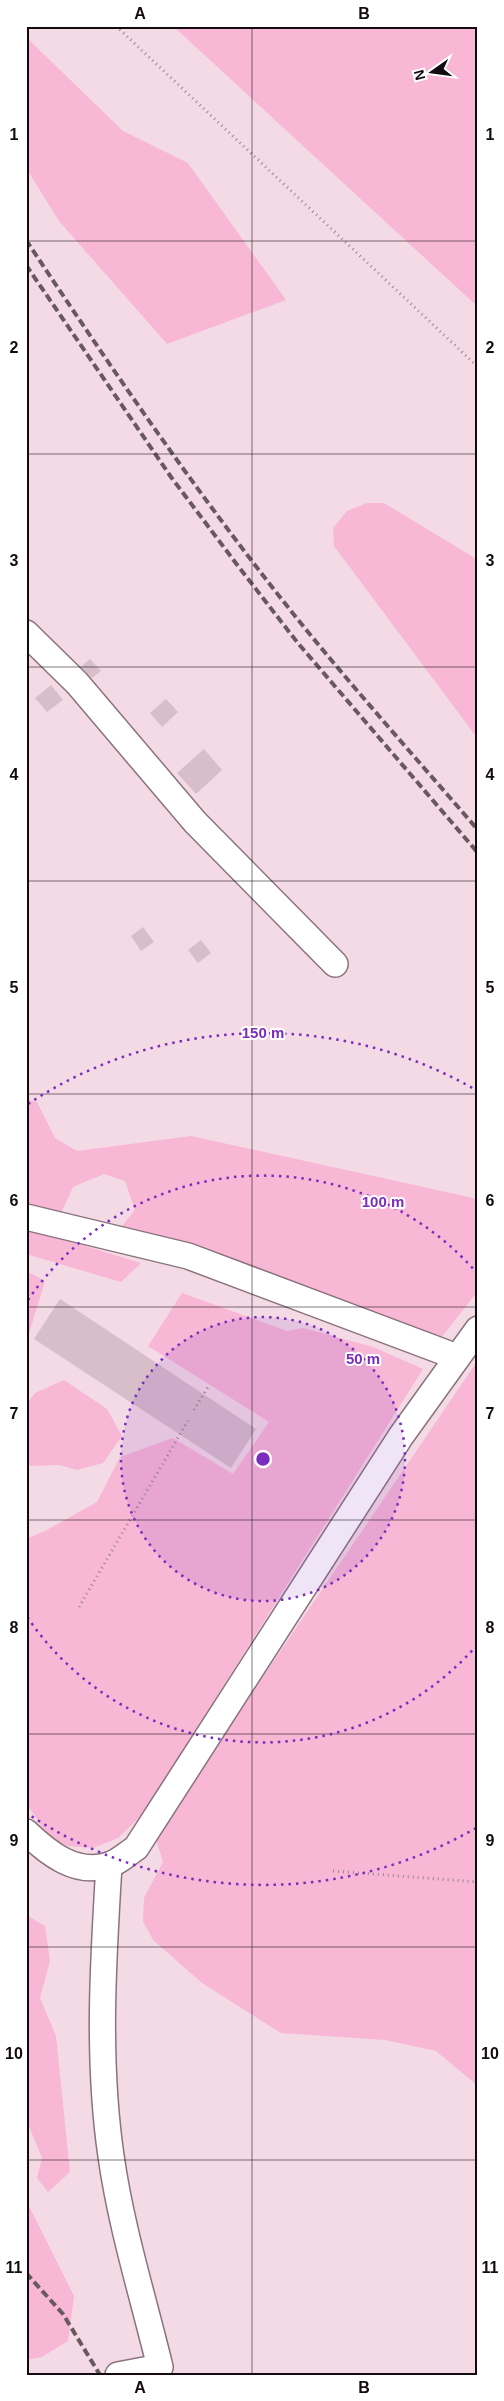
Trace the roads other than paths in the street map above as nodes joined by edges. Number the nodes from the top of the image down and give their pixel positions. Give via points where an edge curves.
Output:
1 (26, 633) edge
2 (335, 964) dead end
3 (26, 1217) edge
4 (478, 1329) edge
5 (458, 1357) junction
6 (26, 1832) edge
7 (109, 1865) junction
8 (118, 2375) edge

1 - 2 street via 77,683 195,822
3 - 5 street via 188,1256
4 - 5 street
5 - 7 street via 401,1436 136,1848
6 - 7 street via 44,1849 74,1865
7 - 8 street via 102,1993 111,2157 160,2367

